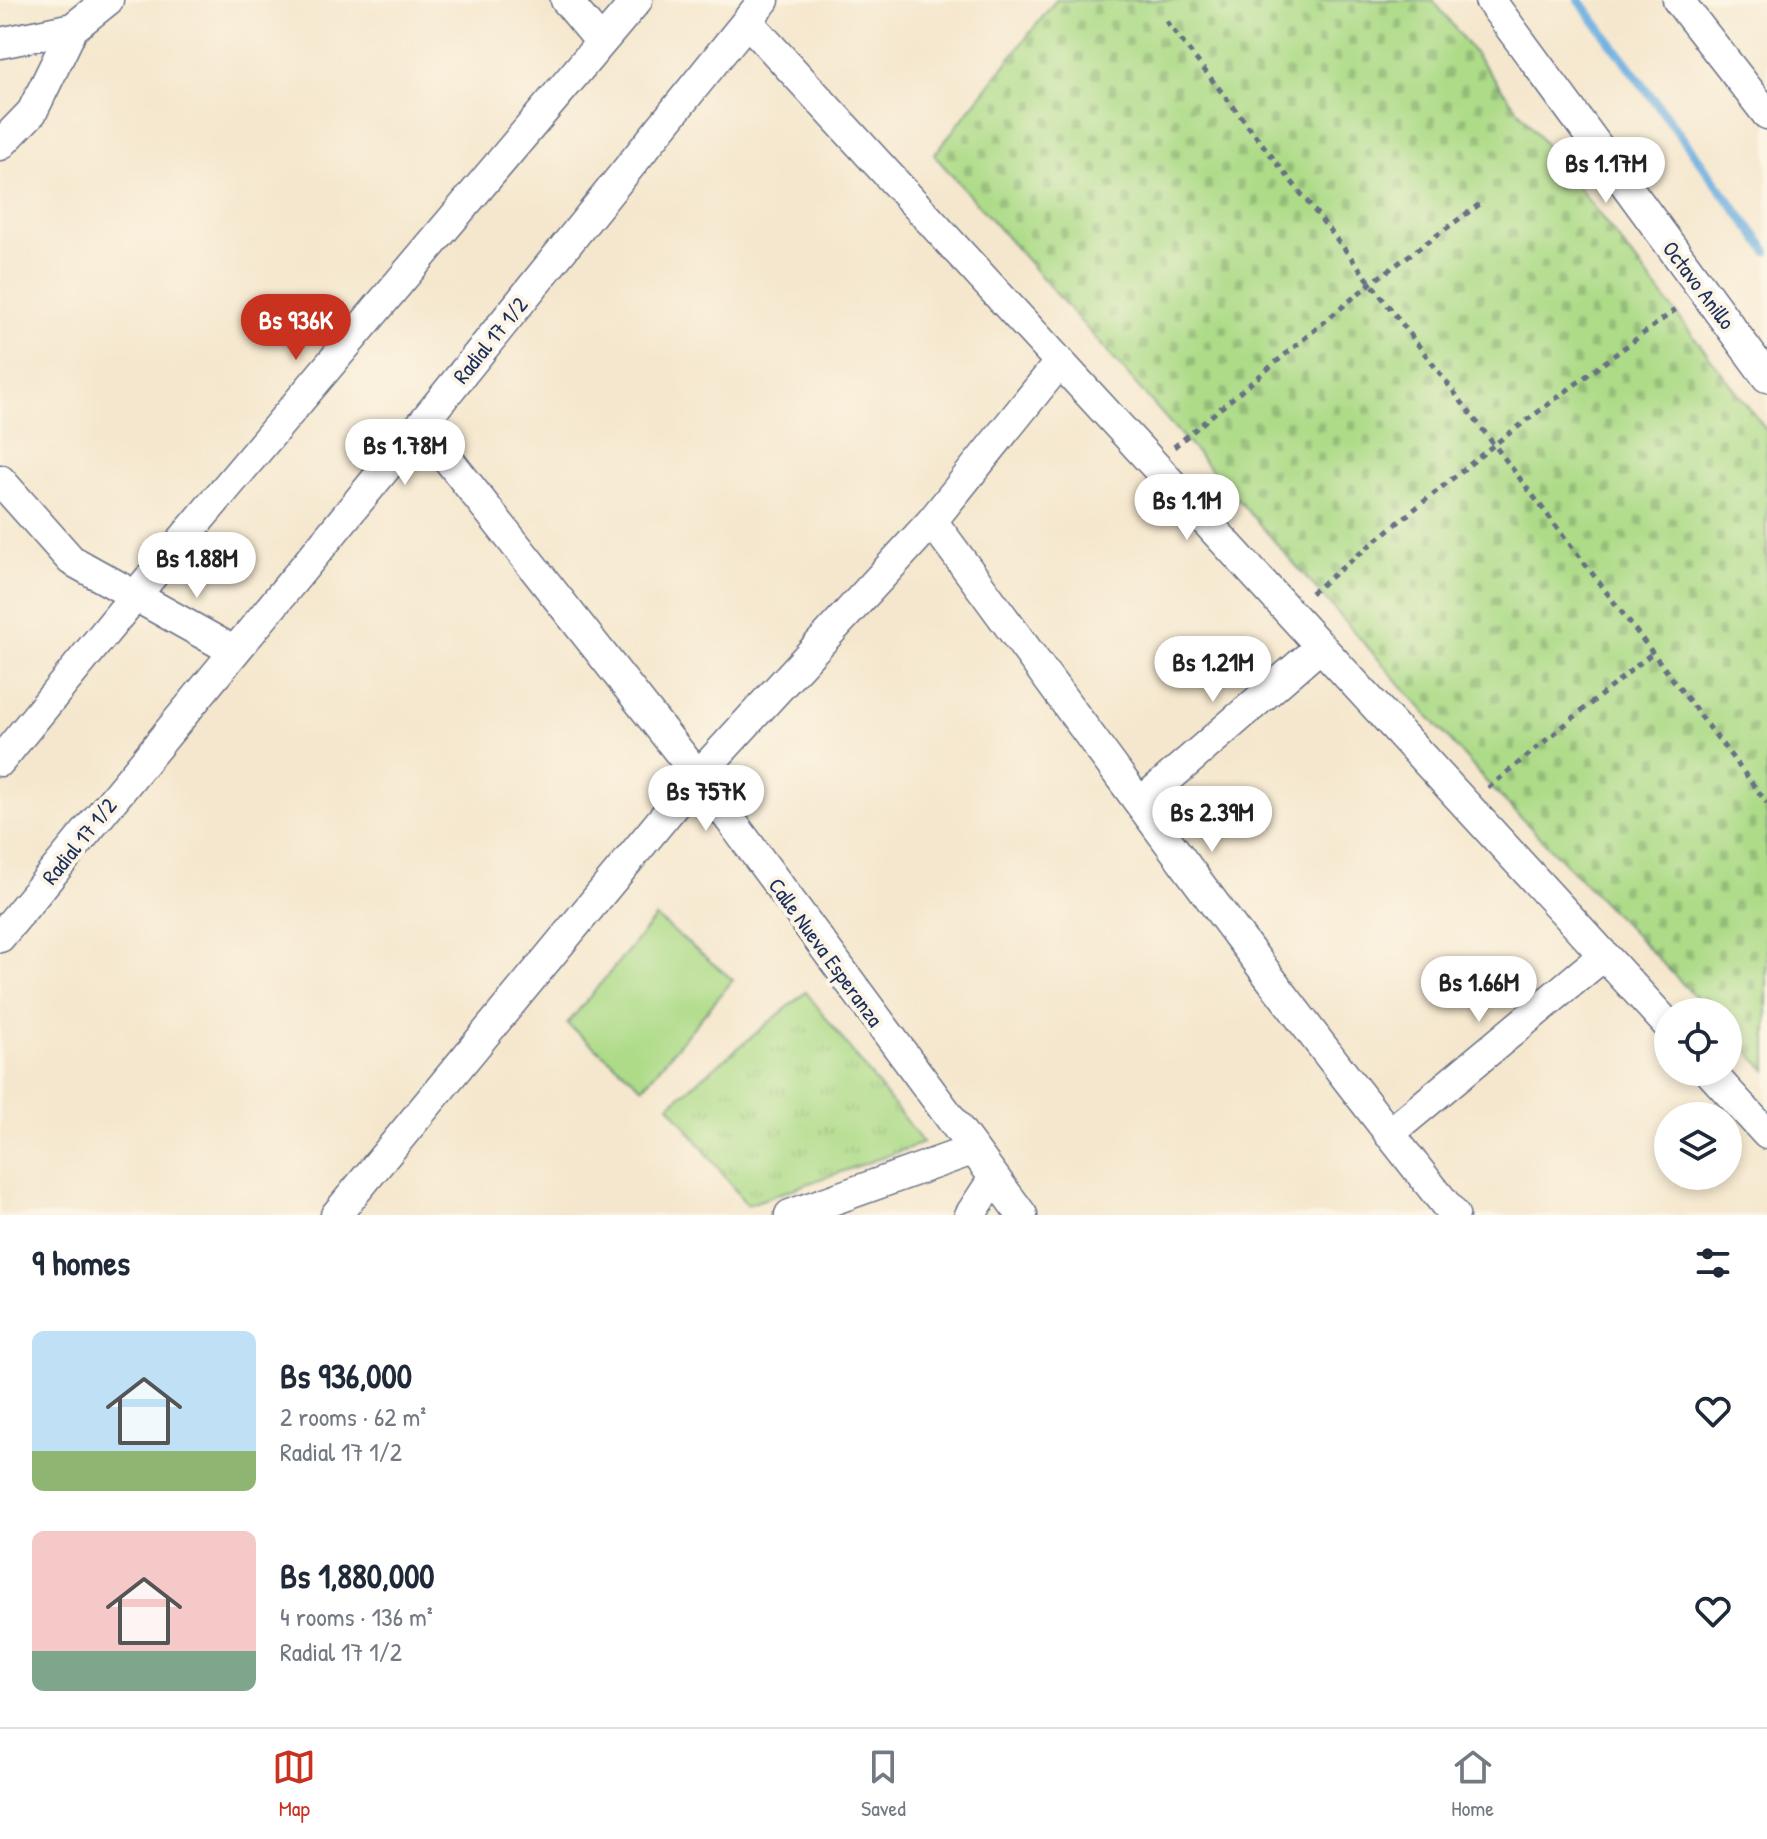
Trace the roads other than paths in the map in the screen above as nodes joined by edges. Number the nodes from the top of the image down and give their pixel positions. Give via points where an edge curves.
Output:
1 (108, 0) edge
2 (566, 0) edge
3 (637, 0) edge
4 (1490, 0) edge
5 (1678, 0) edge
6 (756, 10) edge
7 (73, 28) junction
8 (601, 42) junction
9 (0, 43) edge
10 (1767, 114) edge
11 (0, 145) edge
12 (1059, 363) junction
13 (1767, 377) edge
14 (421, 425) junction
15 (0, 480) edge
16 (932, 521) junction
17 (134, 597) junction
18 (1321, 646) junction
19 (234, 651) junction
20 (0, 761) edge
21 (698, 776) junction
22 (1140, 803) junction
23 (0, 937) edge
24 (1604, 955) junction
25 (1654, 1010) edge
26 (1723, 1086) edge
27 (1389, 1134) junction
28 (1767, 1134) edge
29 (972, 1150) junction
30 (994, 1178) junction
31 (336, 1215) edge
32 (790, 1215) edge
33 (970, 1215) edge
34 (1022, 1215) edge
35 (1454, 1215) edge

1 - 7 street
2 - 8 street
3 - 8 street
4 - 13 street, Octavo Anillo
5 - 10 street
6 - 12 street
6 - 14 street, Radial 17 1/2
7 - 9 street
7 - 11 street via 32,112
8 - 17 street
12 - 16 street
12 - 18 street
14 - 19 street, Radial 17 1/2
14 - 21 street, Calle Nueva Esperanza
15 - 17 street via 71,560
16 - 21 street
16 - 22 street
17 - 19 street
17 - 20 street
18 - 22 street
18 - 24 street
19 - 23 street, Radial 17 1/2
21 - 29 street, Calle Nueva Esperanza
21 - 31 street
22 - 27 street
24 - 25 street
24 - 27 street
26 - 28 street
27 - 35 street
29 - 30 street, Calle Nueva Esperanza
29 - 32 street
30 - 33 street
30 - 34 street, Calle Nueva Esperanza

